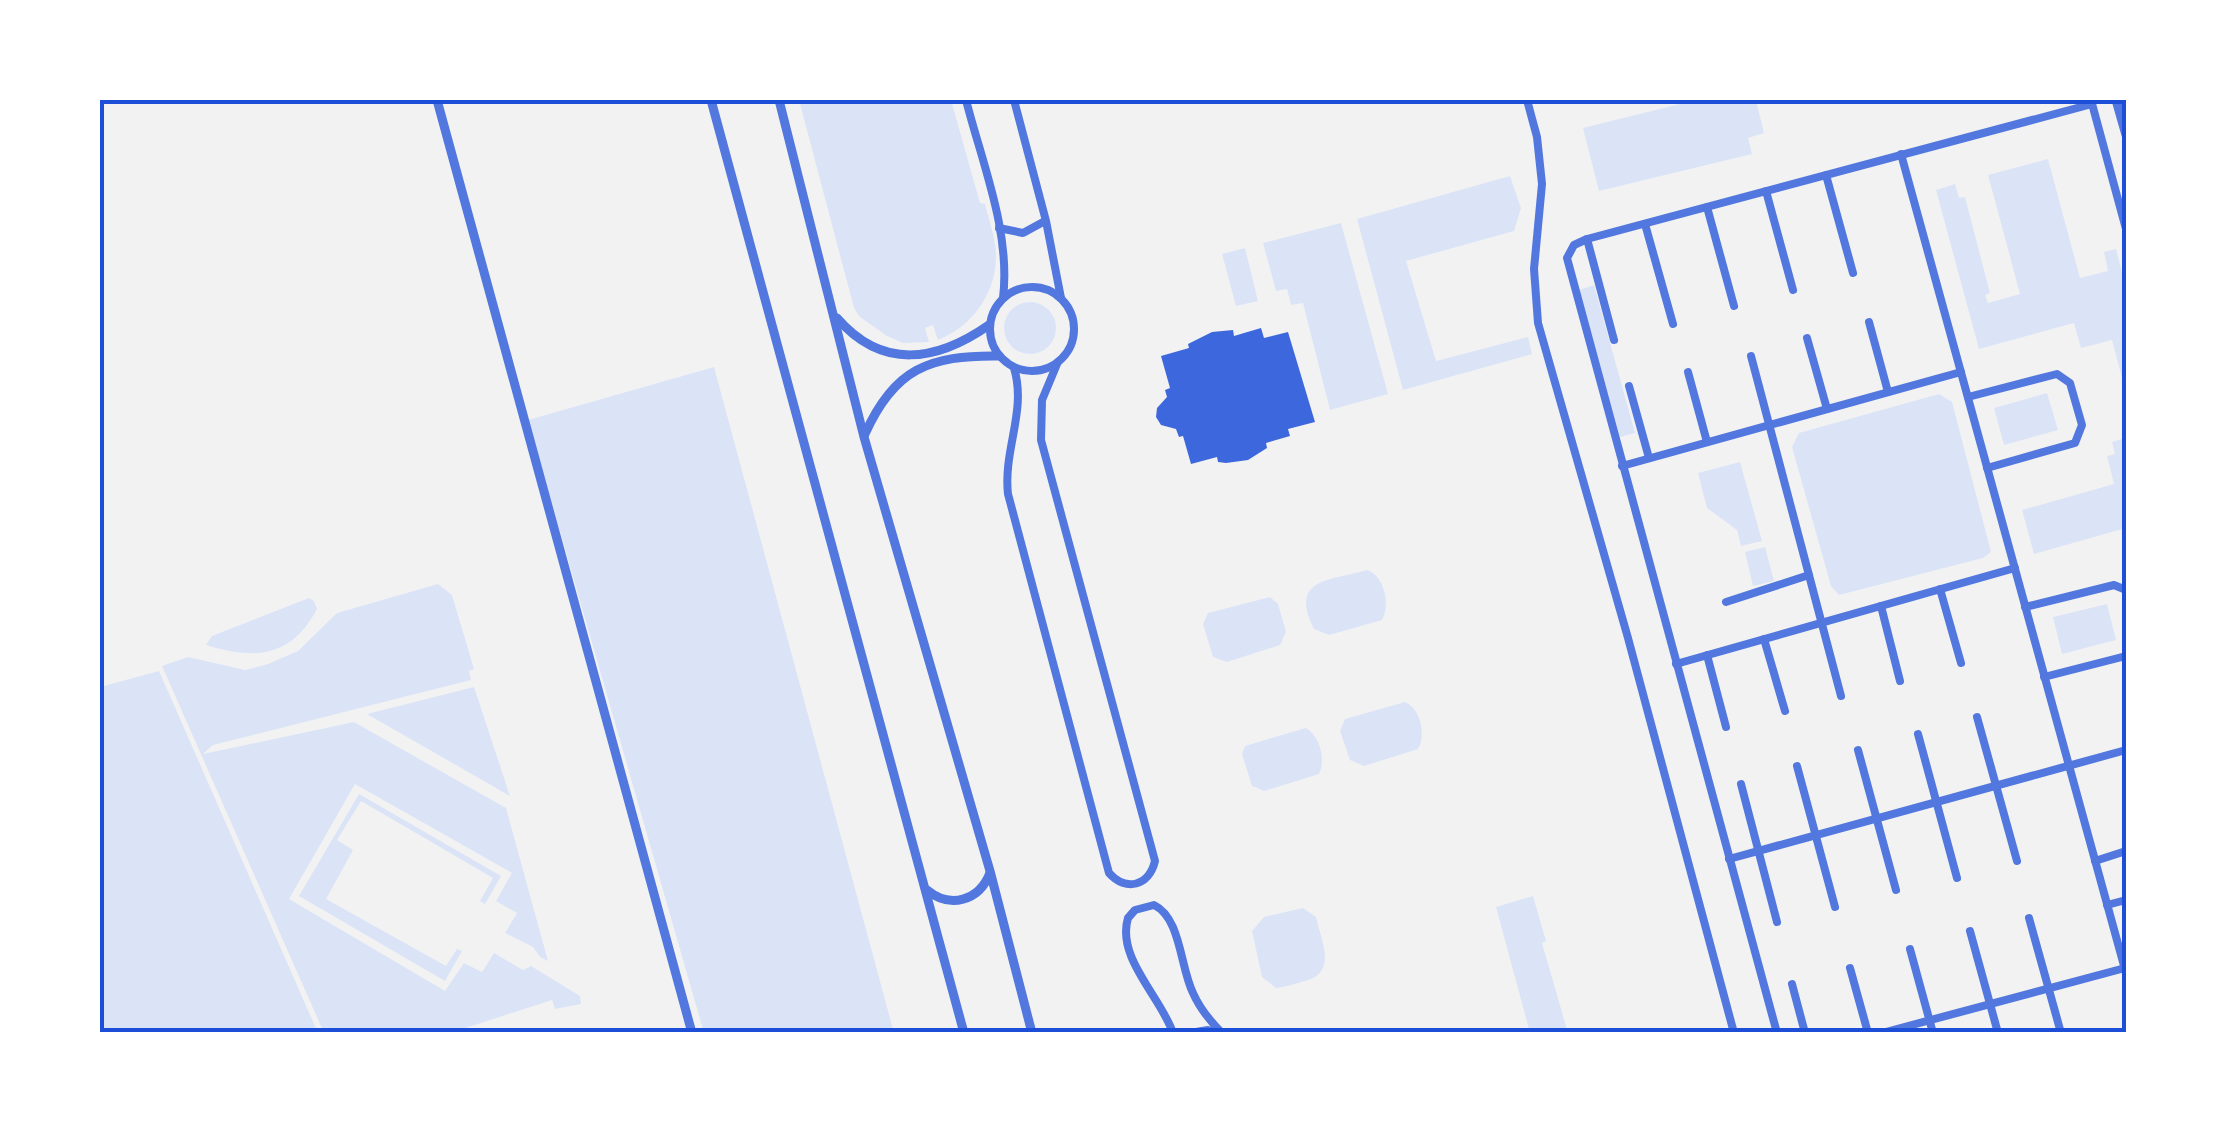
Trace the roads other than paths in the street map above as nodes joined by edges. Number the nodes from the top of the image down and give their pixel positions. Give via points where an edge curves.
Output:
1 (437, 100) edge
2 (711, 100) edge
3 (778, 100) edge
4 (966, 100) edge
5 (1014, 100) edge
6 (1526, 100) edge
7 (2116, 100) edge
8 (2092, 102) edge
9 (2126, 135) edge
10 (1901, 154) junction
11 (1826, 175) junction
12 (1766, 191) junction
13 (1707, 207) junction
14 (1046, 221) junction
15 (1644, 224) junction
16 (999, 228) junction
17 (2126, 229) edge
18 (1587, 239) junction
19 (1853, 273) dead end
20 (1793, 290) dead end
21 (1003, 298) junction
22 (1061, 298) junction
23 (1734, 306) dead end
24 (835, 316) junction
25 (1868, 322) dead end
26 (1674, 324) dead end
27 (990, 325) junction
28 (1807, 338) dead end
29 (1614, 340) dead end
30 (950, 346) junction
31 (895, 356) junction
32 (999, 356) junction
33 (1751, 356) dead end
34 (954, 359) junction
35 (1056, 364) junction
36 (1014, 368) junction
37 (1688, 372) dead end
38 (1961, 372) junction
39 (901, 378) junction
40 (1629, 386) dead end
41 (1888, 392) junction
42 (1968, 396) junction
43 (1826, 409) junction
44 (1770, 425) junction
45 (864, 436) junction
46 (1707, 442) junction
47 (1649, 458) junction
48 (1622, 466) junction
49 (1987, 468) junction
50 (2015, 568) junction
51 (1809, 575) junction
52 (1940, 589) junction
53 (2126, 590) edge
54 (1726, 602) dead end
55 (1881, 606) junction
56 (2025, 607) junction
57 (1822, 623) junction
58 (1764, 639) junction
59 (1707, 655) junction
60 (2126, 656) edge
61 (1961, 663) dead end
62 (1676, 664) junction
63 (2044, 677) junction
64 (1900, 681) dead end
65 (1840, 696) dead end
66 (1785, 711) dead end
67 (1976, 716) dead end
68 (1726, 727) dead end
69 (1918, 734) dead end
70 (1858, 750) dead end
71 (2126, 750) edge
72 (1797, 766) dead end
73 (2069, 766) junction
74 (1741, 784) dead end
75 (1996, 786) junction
76 (1936, 802) junction
77 (1876, 818) junction
78 (1816, 835) junction
79 (1758, 851) junction
80 (2126, 851) edge
81 (1729, 859) junction
82 (2016, 861) dead end
83 (2095, 861) junction
84 (990, 871) junction
85 (1956, 878) dead end
86 (925, 888) junction
87 (1896, 890) dead end
88 (2126, 900) edge
89 (2107, 905) junction
90 (1835, 907) dead end
91 (2029, 918) dead end
92 (1776, 922) dead end
93 (1970, 932) dead end
94 (1910, 949) dead end
95 (1850, 968) dead end
96 (2125, 971) edge
97 (1792, 984) dead end
98 (2048, 988) junction
99 (1990, 1004) junction
100 (1930, 1020) junction
101 (692, 1033) edge
102 (964, 1033) edge
103 (1032, 1033) edge
104 (1173, 1033) edge
105 (1190, 1033) edge
106 (1220, 1033) edge
107 (1734, 1033) edge
108 (1776, 1033) edge
109 (1805, 1033) edge
110 (1868, 1033) edge
111 (1882, 1033) edge
112 (1933, 1033) edge
113 (1998, 1033) edge
114 (2060, 1033) edge

1 - 101 street
2 - 86 street
3 - 24 street
4 - 16 street
5 - 14 street
6 - 107 street via 1542,173 1538,324
7 - 9 street
8 - 10 street
8 - 17 street
10 - 11 street
10 - 38 street
11 - 12 street
11 - 19 street
12 - 13 street
12 - 20 street
13 - 15 street
13 - 23 street
14 - 16 street via 1023,233
14 - 22 street
15 - 18 street
15 - 26 street
16 - 21 street
18 - 29 street
18 - 48 street via 1569,251 1567,265
21 - 22 street via 1038,287
21 - 27 street
22 - 35 street via 1074,332
24 - 31 street via 864,345
24 - 45 street
25 - 41 street
27 - 30 street
27 - 32 street
28 - 43 street
30 - 31 street
30 - 34 street
31 - 39 street
32 - 34 street
32 - 36 street
33 - 44 street
34 - 39 street
35 - 36 street via 1028,372
35 - 36 street via 1042,400 1041,440 1155,861 1136,885 1109,873 1008,494 1007,460 1020,396
37 - 46 street
38 - 41 street
38 - 42 street
39 - 45 street via 880,401
40 - 47 street
41 - 43 street
42 - 49 street
42 - 49 street via 2058,374 2070,383 2082,425 2074,443
43 - 44 street
44 - 46 street
44 - 51 street
45 - 84 street
46 - 47 street
47 - 48 street
48 - 62 street
49 - 50 street
50 - 52 street
50 - 56 street
51 - 54 street
51 - 57 street
52 - 55 street
52 - 61 street
53 - 56 street via 2114,584
55 - 57 street
55 - 64 street
56 - 63 street
57 - 58 street
57 - 65 street
58 - 59 street
58 - 66 street
59 - 62 street
59 - 68 street
60 - 63 street
62 - 81 street
63 - 73 street
67 - 75 street
69 - 76 street
70 - 77 street
71 - 73 street
72 - 78 street
73 - 75 street
73 - 83 street
74 - 79 street
75 - 76 street
75 - 82 street
76 - 77 street
76 - 85 street
77 - 78 street
77 - 87 street
78 - 79 street
78 - 90 street
79 - 81 street
79 - 92 street
80 - 83 street
81 - 108 street
83 - 89 street
84 - 86 street via 983,886 963,900 946,901
84 - 103 street
86 - 102 street
88 - 89 street
89 - 96 street
91 - 98 street
93 - 99 street
94 - 100 street
95 - 110 street
96 - 98 street
97 - 109 street
98 - 99 street
98 - 114 street
99 - 100 street
99 - 113 street
100 - 111 street
100 - 112 street
104 - 106 street via 1127,940 1128,918 1144,905 1170,918 1191,990
105 - 106 street

